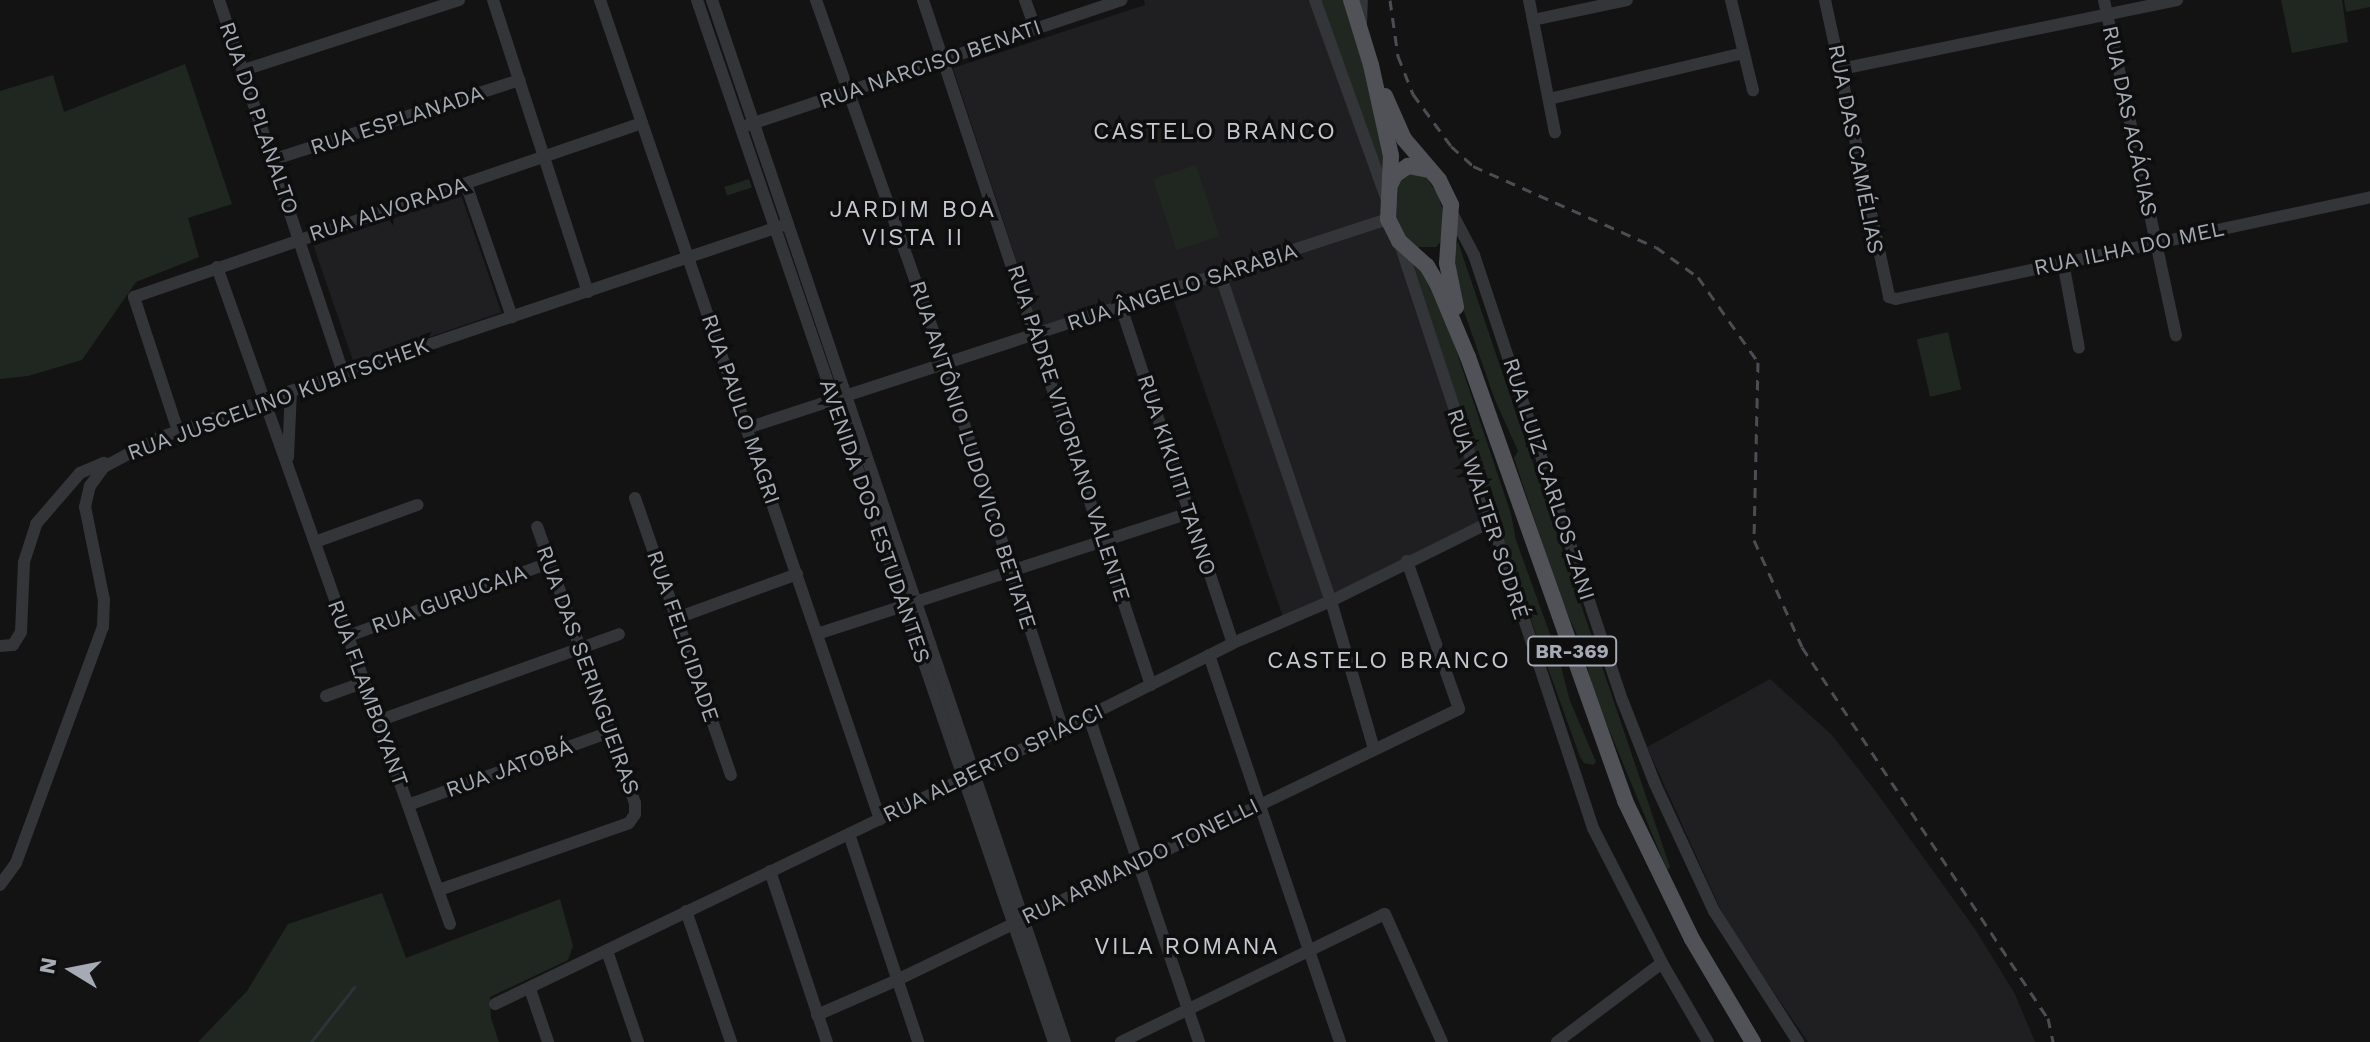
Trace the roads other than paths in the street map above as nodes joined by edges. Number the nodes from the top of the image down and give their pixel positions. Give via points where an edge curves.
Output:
1 (219, 0) edge
2 (459, 0) edge
3 (493, 0) edge
4 (600, 0) edge
5 (697, 0) edge
6 (712, 0) edge
7 (816, 0) edge
8 (923, 0) edge
9 (1025, 0) edge
10 (1121, 0) edge
11 (1315, 0) edge
12 (1351, 0) edge
13 (1362, 0) edge
14 (1529, 0) edge
15 (1627, 0) edge
16 (1731, 0) edge
17 (1825, 0) edge
18 (2177, 0) edge
19 (2106, 7) edge
20 (1533, 20) junction
21 (1035, 28) junction
22 (1361, 32) junction
23 (1744, 53) junction
24 (943, 60) junction
25 (1371, 65) junction
26 (1841, 69) junction
27 (244, 70) junction
28 (520, 80) junction
29 (1753, 90) dead end
30 (849, 93) junction
31 (1549, 99) junction
32 (642, 123) junction
33 (753, 124) junction
34 (739, 128) junction
35 (1555, 132) dead end
36 (546, 158) junction
37 (275, 159) junction
38 (1429, 170) junction
39 (1391, 183) junction
40 (466, 184) junction
41 (2370, 197) edge
42 (1388, 210) junction
43 (1453, 215) junction
44 (780, 226) junction
45 (299, 238) junction
46 (2156, 241) junction
47 (1449, 244) junction
48 (1406, 247) junction
49 (689, 257) junction
50 (2063, 262) junction
51 (217, 267) junction
52 (1220, 274) junction
53 (588, 292) junction
54 (1889, 297) joint
55 (1121, 307) junction
56 (512, 317) junction
57 (1037, 335) junction
58 (2176, 335) dead end
59 (2079, 348) dead end
60 (1468, 357) junction
61 (945, 365) junction
62 (343, 373) junction
63 (291, 391) junction
64 (276, 396) junction
65 (839, 398) junction
66 (263, 402) junction
67 (747, 428) junction
68 (178, 431) junction
69 (278, 436) junction
70 (114, 459) junction
71 (288, 461) junction
72 (635, 498) dead end
73 (417, 505) dead end
74 (1190, 513) junction
75 (1490, 522) junction
76 (537, 527) dead end
77 (1104, 539) junction
78 (315, 542) junction
79 (1407, 561) junction
80 (549, 563) junction
81 (1011, 569) junction
82 (797, 574) junction
83 (1331, 601) junction
84 (917, 602) junction
85 (904, 605) junction
86 (677, 618) junction
87 (619, 634) dead end
88 (817, 634) junction
89 (348, 636) junction
90 (1233, 643) junction
91 (0, 646) edge
92 (580, 648) junction
93 (1209, 655) junction
94 (365, 682) junction
95 (1151, 685) junction
96 (326, 696) dead end
97 (1089, 717) junction
98 (378, 721) junction
99 (1063, 730) junction
100 (610, 732) junction
101 (1374, 749) junction
102 (976, 772) junction
103 (731, 775) dead end
104 (963, 779) junction
105 (1260, 803) junction
106 (408, 805) junction
107 (880, 819) junction
108 (849, 834) junction
109 (1139, 861) junction
110 (770, 871) junction
111 (0, 885) edge
112 (439, 890) junction
113 (686, 911) junction
114 (1018, 921) junction
115 (450, 924) dead end
116 (1308, 948) junction
117 (607, 951) junction
118 (1662, 963) junction
119 (897, 980) junction
120 (530, 989) junction
121 (495, 1004) dead end
122 (1187, 1009) junction
123 (817, 1015) junction
124 (548, 1042) edge
125 (638, 1042) edge
126 (731, 1042) edge
127 (827, 1042) edge
128 (918, 1042) edge
129 (1054, 1042) edge
130 (1065, 1042) edge
131 (1121, 1042) edge
132 (1199, 1042) edge
133 (1340, 1042) edge
134 (1442, 1042) edge
135 (1557, 1042) edge
136 (1708, 1042) edge
137 (1753, 1042) edge
138 (1798, 1042) edge

1 - 27 street, RUA DO PLANALTO
2 - 27 street
3 - 28 street
4 - 32 street, RUA PAULO MAGRI
5 - 34 street, AVENIDA DOS ESTUDANTES
6 - 33 street, AVENIDA DOS ESTUDANTES
7 - 30 street, RUA ANTÔNIO LUDOVICO BETIATE
8 - 24 street, RUA PADRE VITORIANO VALENTE
9 - 21 street
10 - 21 street, RUA NARCISO BENATI
11 - 42 street
12 - 22 main road
13 - 22 street
14 - 20 street
15 - 20 street
16 - 23 street
17 - 26 street, RUA DAS CAMÉLIAS
18 - 19 street
19 - 26 street
19 - 46 street, RUA DAS ACÁCIAS
20 - 31 street
21 - 24 street, RUA NARCISO BENATI
22 - 25 main road
23 - 29 street
23 - 31 street
24 - 30 street, RUA NARCISO BENATI
24 - 57 street, RUA PADRE VITORIANO VALENTE
25 - 38 main road via 1404,139
25 - 39 main road via 1391,156
26 - 54 street, RUA DAS CAMÉLIAS
27 - 37 street, RUA DO PLANALTO
28 - 36 street
28 - 37 street, RUA ESPLANADA
30 - 33 street, RUA NARCISO BENATI
30 - 61 street, RUA ANTÔNIO LUDOVICO BETIATE
31 - 35 street
32 - 36 street, RUA ALVORADA
32 - 49 street, RUA PAULO MAGRI
33 - 34 street, RUA NARCISO BENATI
33 - 44 street, AVENIDA DOS ESTUDANTES
34 - 44 street, AVENIDA DOS ESTUDANTES
36 - 40 street, RUA ALVORADA
36 - 53 street
37 - 45 street, RUA DO PLANALTO
38 - 39 main road via 1408,166
38 - 43 main road via 1445,190
39 - 42 main road
40 - 45 street, RUA ALVORADA
40 - 56 street
41 - 46 street, RUA ILHA DO MEL
42 - 48 main road, BR-369
42 - 52 street, RUA ÂNGELO SARABIA
43 - 47 main road, BR-369
43 - 138 street, RUA LUIZ CARLOS ZANI via 1474,255 1655,784 1714,911
44 - 49 street, RUA JUSCELINO KUBITSCHEK
44 - 65 street, AVENIDA DOS ESTUDANTES
45 - 51 street, RUA ALVORADA
45 - 62 street, RUA DO PLANALTO
46 - 50 street, RUA ILHA DO MEL
46 - 58 street, RUA DAS ACÁCIAS
47 - 48 main road via 1435,256
47 - 60 main road, BR-369 via 1450,286
48 - 60 main road, BR-369 via 1437,283
48 - 75 street, RUA WALTER SODRÉ
49 - 53 street, RUA JUSCELINO KUBITSCHEK
49 - 67 street, RUA PAULO MAGRI
50 - 54 street, RUA ILHA DO MEL
50 - 59 street
51 - 66 street, RUA FLAMBOYANT
51 - 68 street, RUA ALVORADA via 134,297
52 - 55 street, RUA ÂNGELO SARABIA
52 - 83 street
53 - 56 street, RUA JUSCELINO KUBITSCHEK
55 - 57 street, RUA ÂNGELO SARABIA
55 - 74 street, RUA KIKUITI TANNO
56 - 62 street, RUA JUSCELINO KUBITSCHEK
57 - 61 street, RUA ÂNGELO SARABIA
57 - 77 street, RUA PADRE VITORIANO VALENTE
60 - 137 main road, BR-369 via 1625,801 1692,939
61 - 65 street, RUA ÂNGELO SARABIA
61 - 81 street, RUA ANTÔNIO LUDOVICO BETIATE
62 - 63 street, RUA JUSCELINO KUBITSCHEK
63 - 64 street, RUA JUSCELINO KUBITSCHEK
63 - 71 street
64 - 66 street, RUA JUSCELINO KUBITSCHEK
64 - 69 street
65 - 67 street, RUA ÂNGELO SARABIA
65 - 84 street, AVENIDA DOS ESTUDANTES
65 - 85 street, AVENIDA DOS ESTUDANTES
66 - 68 street, RUA JUSCELINO KUBITSCHEK
66 - 69 street, RUA FLAMBOYANT
67 - 82 street, RUA PAULO MAGRI
68 - 70 street, RUA JUSCELINO KUBITSCHEK
69 - 71 street, RUA FLAMBOYANT
70 - 91 street via 80,473 36,524 24,562 21,632 13,645
70 - 111 street, RUA JUSCELINO KUBITSCHEK via 96,476 85,507 104,600 103,627 16,863
71 - 78 street, RUA FLAMBOYANT
72 - 86 street, RUA FELICIDADE
73 - 78 street
74 - 77 street
74 - 90 street, RUA KIKUITI TANNO
75 - 79 street, RUA ALBERTO SPIACCI
75 - 118 street, RUA WALTER SODRÉ via 1593,828
76 - 80 street, RUA DAS SERINGUEIRAS
77 - 81 street
77 - 95 street, RUA PADRE VITORIANO VALENTE
78 - 89 street, RUA FLAMBOYANT
79 - 83 street, RUA ALBERTO SPIACCI
79 - 101 street, RUA ARMANDO TONELLI via 1459,709
80 - 89 street, RUA GURUCAIA
80 - 92 street, RUA DAS SERINGUEIRAS
81 - 84 street
81 - 99 street, RUA ANTÔNIO LUDOVICO BETIATE
82 - 86 street
82 - 88 street, RUA PAULO MAGRI
83 - 90 street, RUA ALBERTO SPIACCI
83 - 101 street
84 - 85 street
84 - 102 street, AVENIDA DOS ESTUDANTES
85 - 88 street
85 - 104 street, AVENIDA DOS ESTUDANTES
86 - 103 street, RUA FELICIDADE
87 - 92 street
88 - 107 street, RUA PAULO MAGRI
89 - 94 street, RUA FLAMBOYANT
90 - 93 street, RUA ALBERTO SPIACCI
92 - 98 street
92 - 100 street, RUA DAS SERINGUEIRAS
93 - 95 street, RUA ALBERTO SPIACCI
93 - 105 street
94 - 96 street
94 - 98 street, RUA FLAMBOYANT
95 - 97 street, RUA ALBERTO SPIACCI
97 - 99 street, RUA ALBERTO SPIACCI
97 - 109 street
98 - 106 street, RUA FLAMBOYANT
99 - 102 street, RUA ALBERTO SPIACCI
100 - 106 street, RUA JATOBÁ
100 - 112 street, RUA DAS SERINGUEIRAS via 635,803 629,823
101 - 105 street, RUA ARMANDO TONELLI
102 - 104 street, RUA ALBERTO SPIACCI
102 - 114 street, AVENIDA DOS ESTUDANTES
104 - 107 street, RUA ALBERTO SPIACCI
104 - 114 street, AVENIDA DOS ESTUDANTES
105 - 109 street, RUA ARMANDO TONELLI
105 - 116 street
106 - 112 street, RUA FLAMBOYANT
107 - 108 street, RUA ALBERTO SPIACCI
108 - 110 street, RUA ALBERTO SPIACCI
108 - 119 street
109 - 114 street, RUA ARMANDO TONELLI
109 - 122 street
110 - 113 street, RUA ALBERTO SPIACCI
110 - 123 street
112 - 115 street, RUA FLAMBOYANT
113 - 117 street, RUA ALBERTO SPIACCI
113 - 126 street
114 - 119 street, RUA ARMANDO TONELLI
114 - 129 street, AVENIDA DOS ESTUDANTES
114 - 130 street, AVENIDA DOS ESTUDANTES
116 - 122 street
116 - 133 street
116 - 134 street via 1385,914
117 - 120 street, RUA ALBERTO SPIACCI
117 - 125 street
118 - 135 street
118 - 136 street, RUA WALTER SODRÉ
119 - 123 street, RUA ARMANDO TONELLI
119 - 128 street
120 - 121 street, RUA ALBERTO SPIACCI
120 - 124 street
122 - 131 street
122 - 132 street
123 - 127 street

